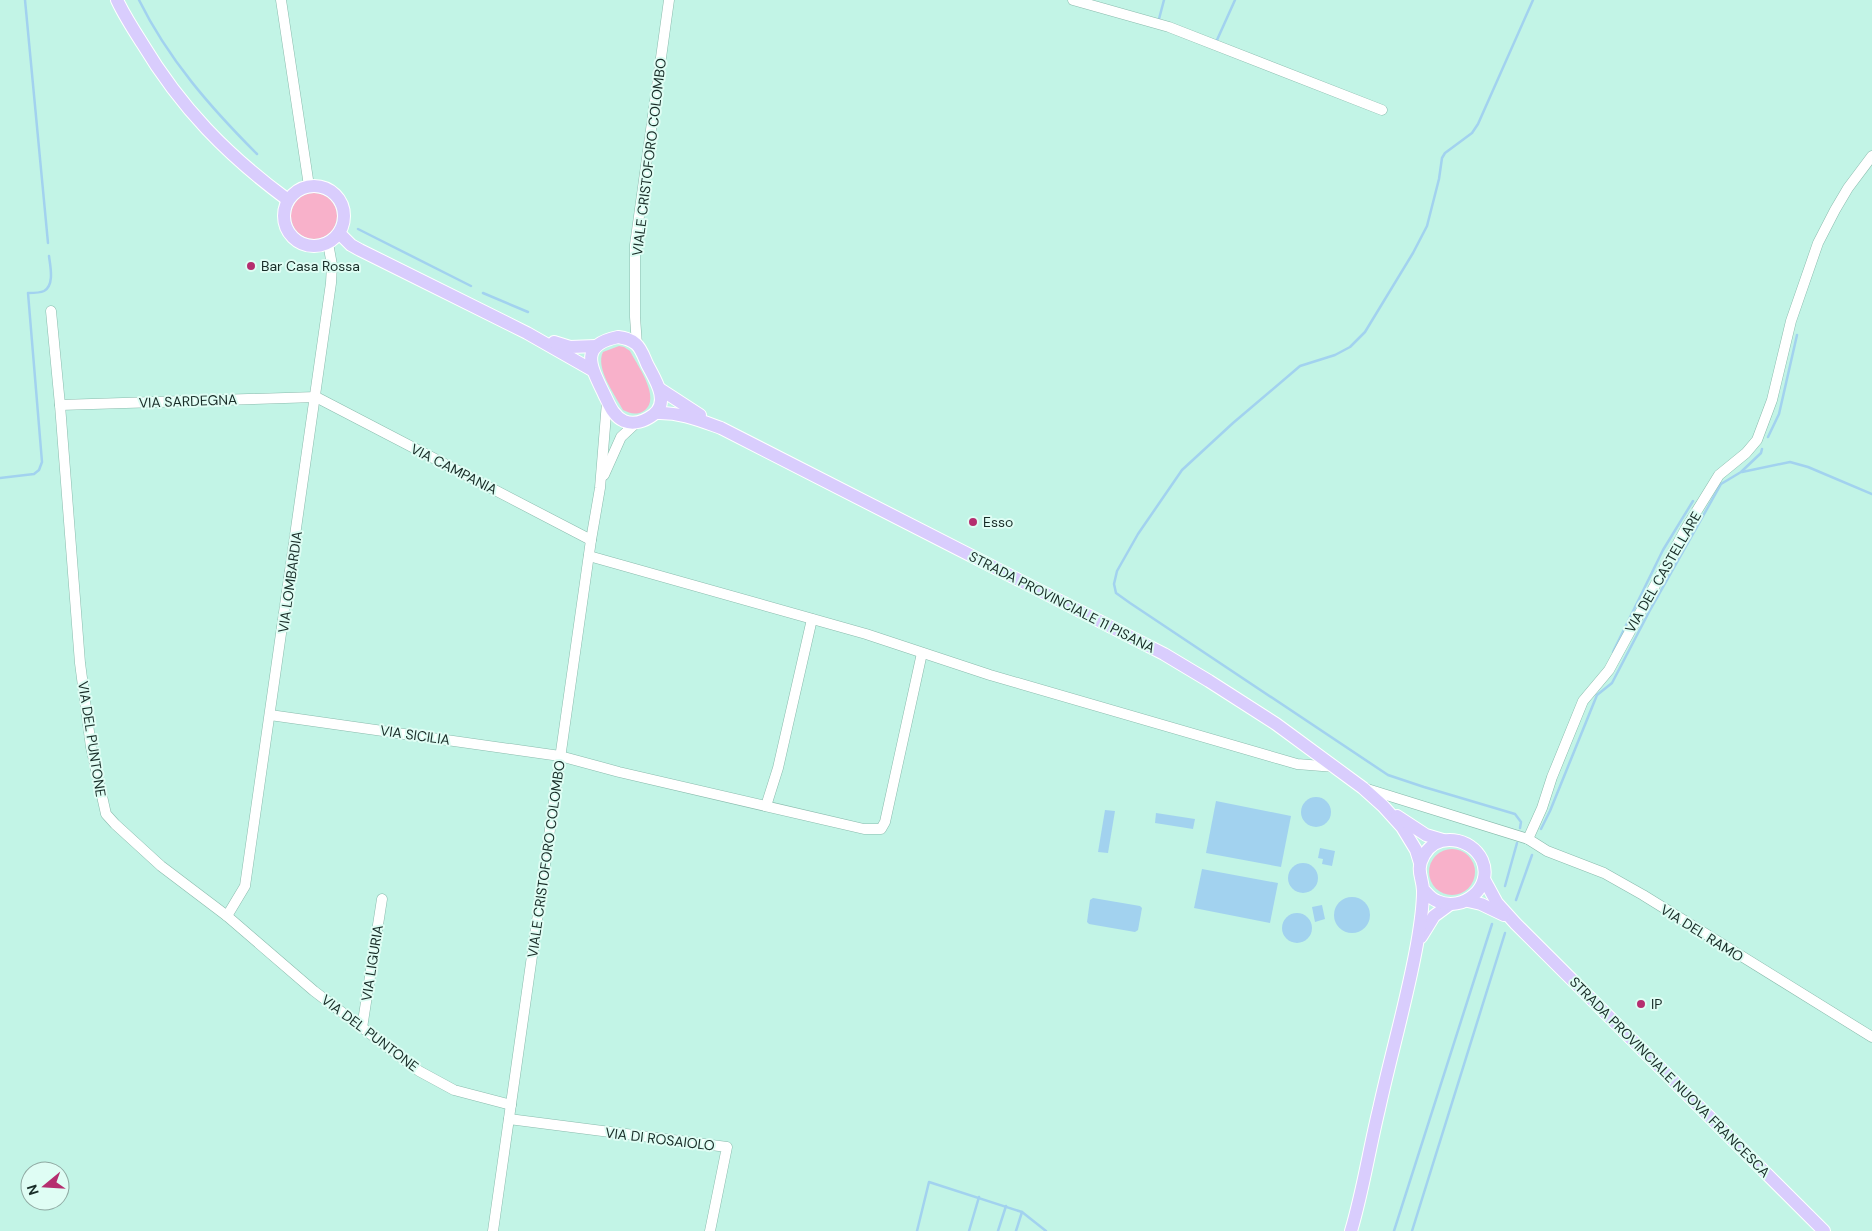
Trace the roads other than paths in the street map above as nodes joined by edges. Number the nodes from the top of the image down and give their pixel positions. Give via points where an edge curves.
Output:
1 (117, 0) edge
2 (281, 0) edge
3 (669, 0) edge
4 (1073, 0) edge
5 (1382, 110) dead end
6 (1872, 156) edge
7 (309, 186) junction
8 (288, 200) junction
9 (339, 233) junction
10 (328, 243) junction
11 (51, 311) dead end
12 (526, 333) junction
13 (637, 345) junction
14 (596, 346) junction
15 (592, 370) junction
16 (660, 389) junction
17 (316, 398) junction
18 (608, 401) junction
19 (60, 405) junction
20 (656, 413) junction
21 (636, 423) junction
22 (721, 428) junction
23 (600, 488) junction
24 (591, 540) junction
25 (589, 556) junction
26 (812, 618) junction
27 (922, 653) junction
28 (270, 715) junction
29 (560, 756) junction
30 (1336, 767) junction
31 (1364, 788) junction
32 (766, 806) junction
33 (1383, 806) junction
34 (1528, 839) junction
35 (1443, 840) junction
36 (1420, 863) junction
37 (1484, 879) junction
38 (1423, 889) junction
39 (382, 899) dead end
40 (1468, 901) junction
41 (1449, 905) junction
42 (227, 916) junction
43 (1516, 924) junction
44 (1417, 944) junction
45 (362, 1028) junction
46 (1872, 1037) edge
47 (511, 1105) junction
48 (508, 1119) junction
49 (493, 1231) edge
50 (710, 1231) edge
51 (1351, 1231) edge
52 (1824, 1231) edge

1 - 8 main road via 157,69 186,107 256,177
2 - 7 street
3 - 13 street, VIALE CRISTOFORO COLOMBO via 635,245
4 - 5 street via 1169,27
6 - 34 street, VIA DEL CASTELLARE via 1848,188 1818,243 1791,321 1772,400 1757,440 1719,475 1680,539 1609,670 1584,701
7 - 8 main road
7 - 9 main road via 324,187 337,196 344,210
8 - 10 main road via 284,216 288,232 306,245
9 - 10 main road
9 - 12 main road via 360,250
10 - 17 street, VIA LOMBARDIA via 331,283
11 - 19 street, VIA DEL PUNTONE
12 - 14 main road via 570,347
12 - 15 main road
13 - 14 main road via 628,338 618,337
13 - 16 main road, STRADA PROVINCIALE 11 PISANA
14 - 15 main road via 591,356
15 - 18 main road
16 - 20 main road
16 - 22 main road, STRADA PROVINCIALE 11 PISANA
17 - 19 street, VIA SARDEGNA
17 - 24 street, VIA CAMPANIA
17 - 28 street, VIA LOMBARDIA
18 - 21 main road via 616,416 625,422
18 - 23 street, VIALE CRISTOFORO COLOMBO
19 - 42 street, VIA DEL PUNTONE via 80,663 91,747 106,814 161,866
20 - 21 main road, STRADA PROVINCIALE 11 PISANA
20 - 22 main road, STRADA PROVINCIALE 11 PISANA via 683,414
21 - 23 street, VIALE CRISTOFORO COLOMBO via 621,437
22 - 30 main road, STRADA PROVINCIALE 11 PISANA via 1164,654 1276,724
23 - 24 street, VIALE CRISTOFORO COLOMBO
24 - 25 street, VIALE CRISTOFORO COLOMBO
25 - 26 street
25 - 29 street, VIALE CRISTOFORO COLOMBO
26 - 27 street
26 - 32 street via 778,768
27 - 30 street via 1297,764
27 - 32 street, VIA SICILIA via 881,829 864,829
28 - 29 street, VIA SICILIA
28 - 42 street, VIA LOMBARDIA via 245,886
29 - 32 street, VIA SICILIA
29 - 47 street, VIALE CRISTOFORO COLOMBO
30 - 31 main road, STRADA PROVINCIALE 11 PISANA
31 - 33 main road, STRADA PROVINCIALE 11 PISANA
31 - 34 street
33 - 35 main road, STRADA PROVINCIALE 11 PISANA via 1426,835
33 - 36 main road, STRADA PROVINCIALE 11 PISANA via 1411,841
34 - 46 street, VIA DEL RAMO via 1547,851 1604,873 1627,886
35 - 36 main road via 1432,846
35 - 37 main road via 1461,841 1473,847 1482,861
36 - 38 main road
37 - 40 main road via 1480,889
37 - 43 main road, STRADA PROVINCIALE NUOVA FRANCESCA via 1497,903
38 - 41 main road via 1437,902
38 - 44 main road
39 - 45 street, VIA LIGURIA
40 - 41 main road
40 - 43 main road, STRADA PROVINCIALE NUOVA FRANCESCA via 1495,910
41 - 44 main road via 1434,916
42 - 45 street, VIA DEL PUNTONE
43 - 52 main road, STRADA PROVINCIALE NUOVA FRANCESCA
44 - 51 main road
45 - 47 street, VIA DEL PUNTONE via 419,1071 454,1090
47 - 48 street, VIALE CRISTOFORO COLOMBO
48 - 49 street, VIALE CRISTOFORO COLOMBO
48 - 50 street, VIA DI ROSAIOLO via 727,1147

